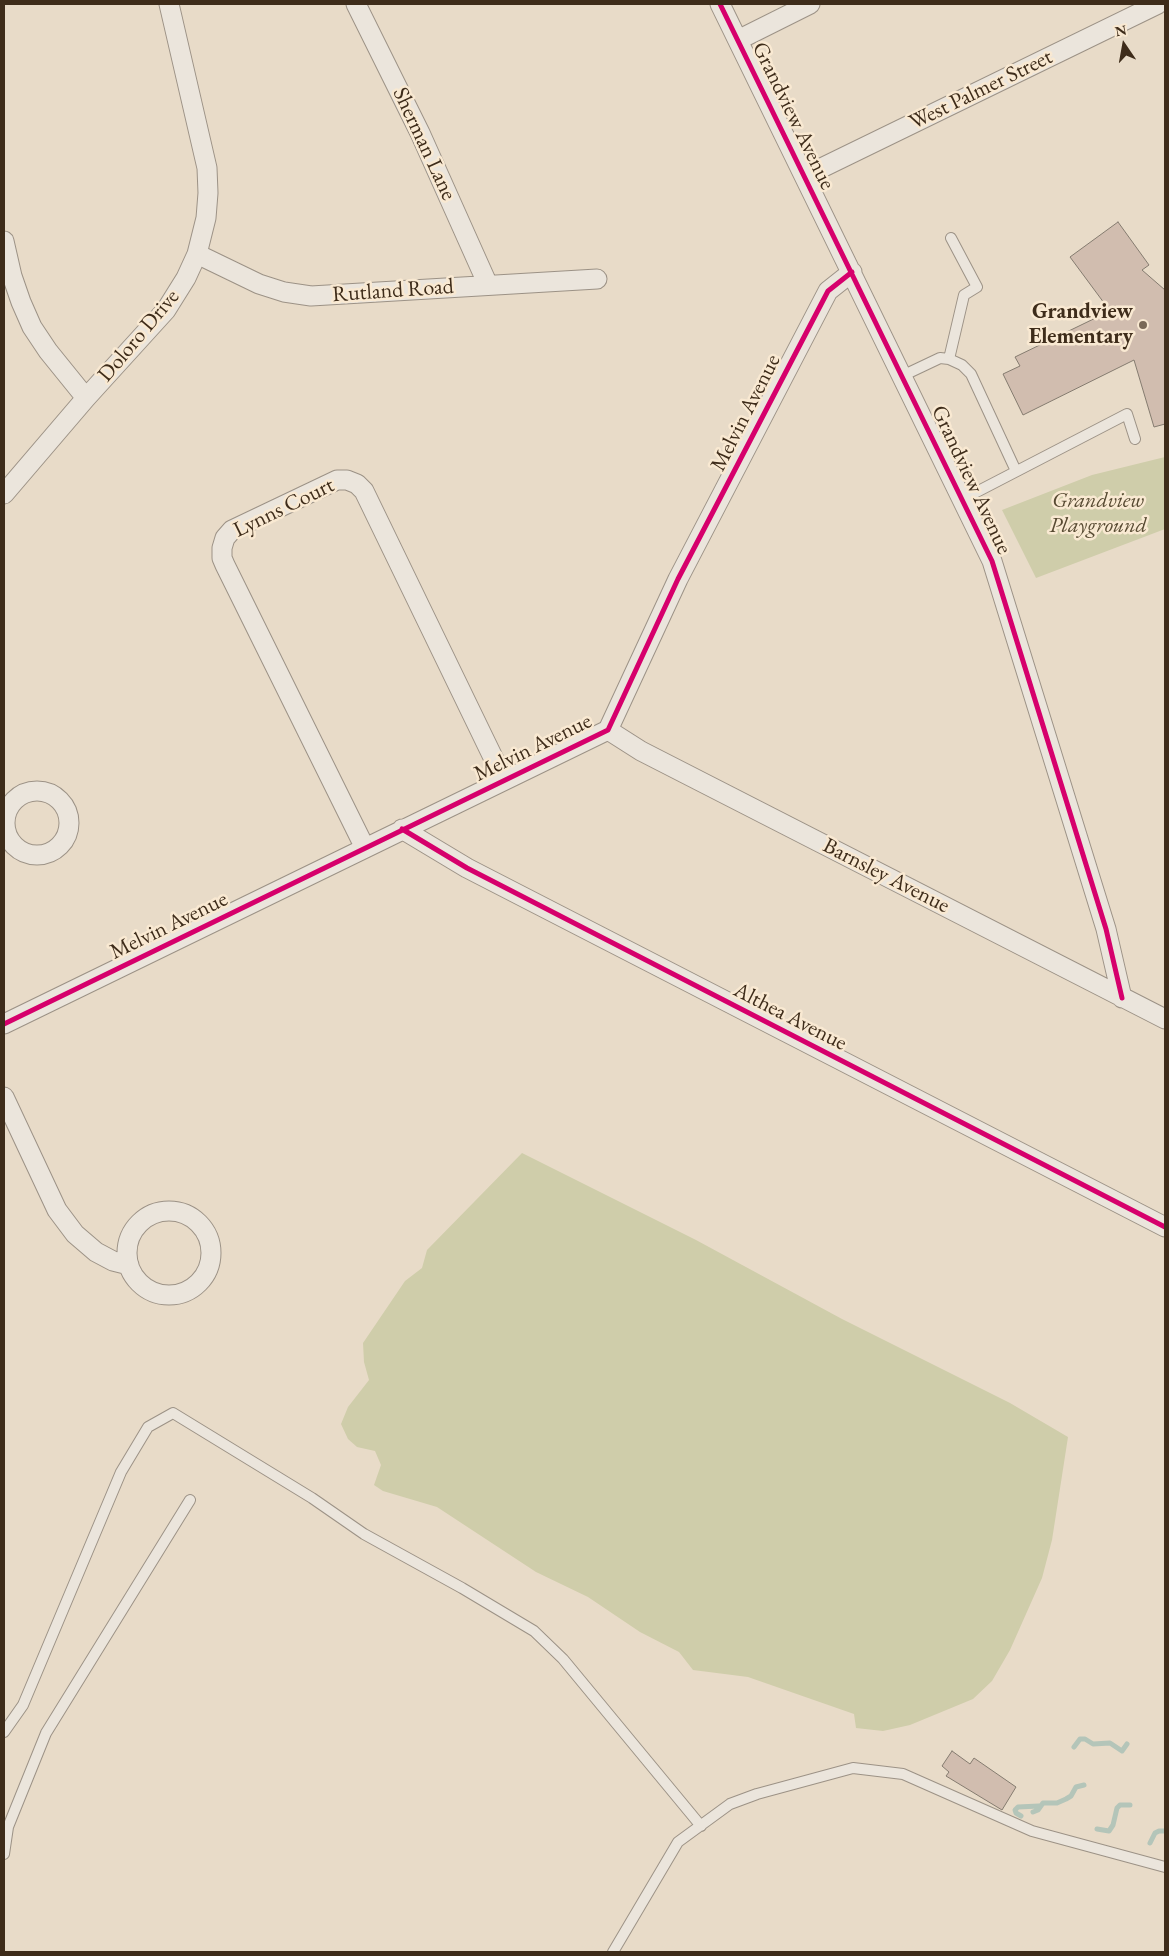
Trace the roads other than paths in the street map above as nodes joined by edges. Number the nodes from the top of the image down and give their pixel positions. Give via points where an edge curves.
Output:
1 (169, 4) edge
2 (356, 4) edge
3 (720, 4) edge
4 (810, 4) edge
5 (1158, 4) edge
6 (738, 40) junction
7 (805, 176) junction
8 (951, 238) dead end
9 (4, 241) edge
10 (197, 254) junction
11 (852, 272) junction
12 (597, 279) dead end
13 (488, 285) junction
14 (948, 359) junction
15 (902, 376) junction
16 (86, 398) junction
17 (1135, 439) dead end
18 (1016, 471) junction
19 (4, 494) edge
20 (963, 499) junction
21 (608, 730) junction
22 (504, 780) junction
23 (402, 830) junction
24 (365, 848) junction
25 (1122, 998) junction
26 (1165, 1019) edge
27 (4, 1024) edge
28 (4, 1098) edge
29 (1165, 1227) edge
30 (129, 1265) junction
31 (190, 1500) dead end
32 (4, 1732) edge
33 (701, 1826) junction
34 (4, 1854) edge
35 (1165, 1867) edge
36 (613, 1952) edge

1 - 10 street, Doloro Drive via 207,168 206,218
2 - 13 street, Sherman Lane via 420,133
3 - 6 street, Grandview Avenue
4 - 6 street
5 - 7 street, West Palmer Street
6 - 7 street, Grandview Avenue
7 - 11 street, Grandview Avenue
8 - 14 lane via 977,287 964,295
9 - 16 street via 18,294 32,327
10 - 13 street, Rutland Road via 259,284 311,296
10 - 16 street, Doloro Drive via 166,310
11 - 15 street, Grandview Avenue
11 - 21 street, Melvin Avenue via 828,290 678,579
12 - 13 street, Rutland Road
14 - 15 lane via 940,358
14 - 18 lane via 970,374
15 - 20 street, Grandview Avenue
16 - 19 street, Doloro Drive
17 - 18 lane via 1126,414
18 - 20 lane
20 - 25 street, Grandview Avenue via 992,561 1006,604 1106,929
21 - 22 street, Melvin Avenue
21 - 25 street, Barnsley Avenue
22 - 23 street, Melvin Avenue
22 - 24 street, Lynns Court via 364,491 352,482 337,480 241,525 225,538 222,558
23 - 24 street, Melvin Avenue
23 - 29 street, Althea Avenue via 467,868
24 - 27 street, Melvin Avenue
25 - 26 street, Barnsley Avenue
28 - 30 street via 57,1210 75,1234 96,1252
30 - 30 street via 128,1241 135,1228 156,1213 171,1211 185,1215 197,1222 206,1234 211,1253 208,1267 201,1280 190,1289 176,1294 150,1290 138,1282
31 - 34 lane via 46,1733 8,1827
32 - 33 lane via 23,1705 122,1472 148,1427 173,1412 364,1534 534,1631 563,1659
33 - 35 lane via 730,1804 853,1768 903,1774 1032,1831
33 - 36 lane via 678,1842

